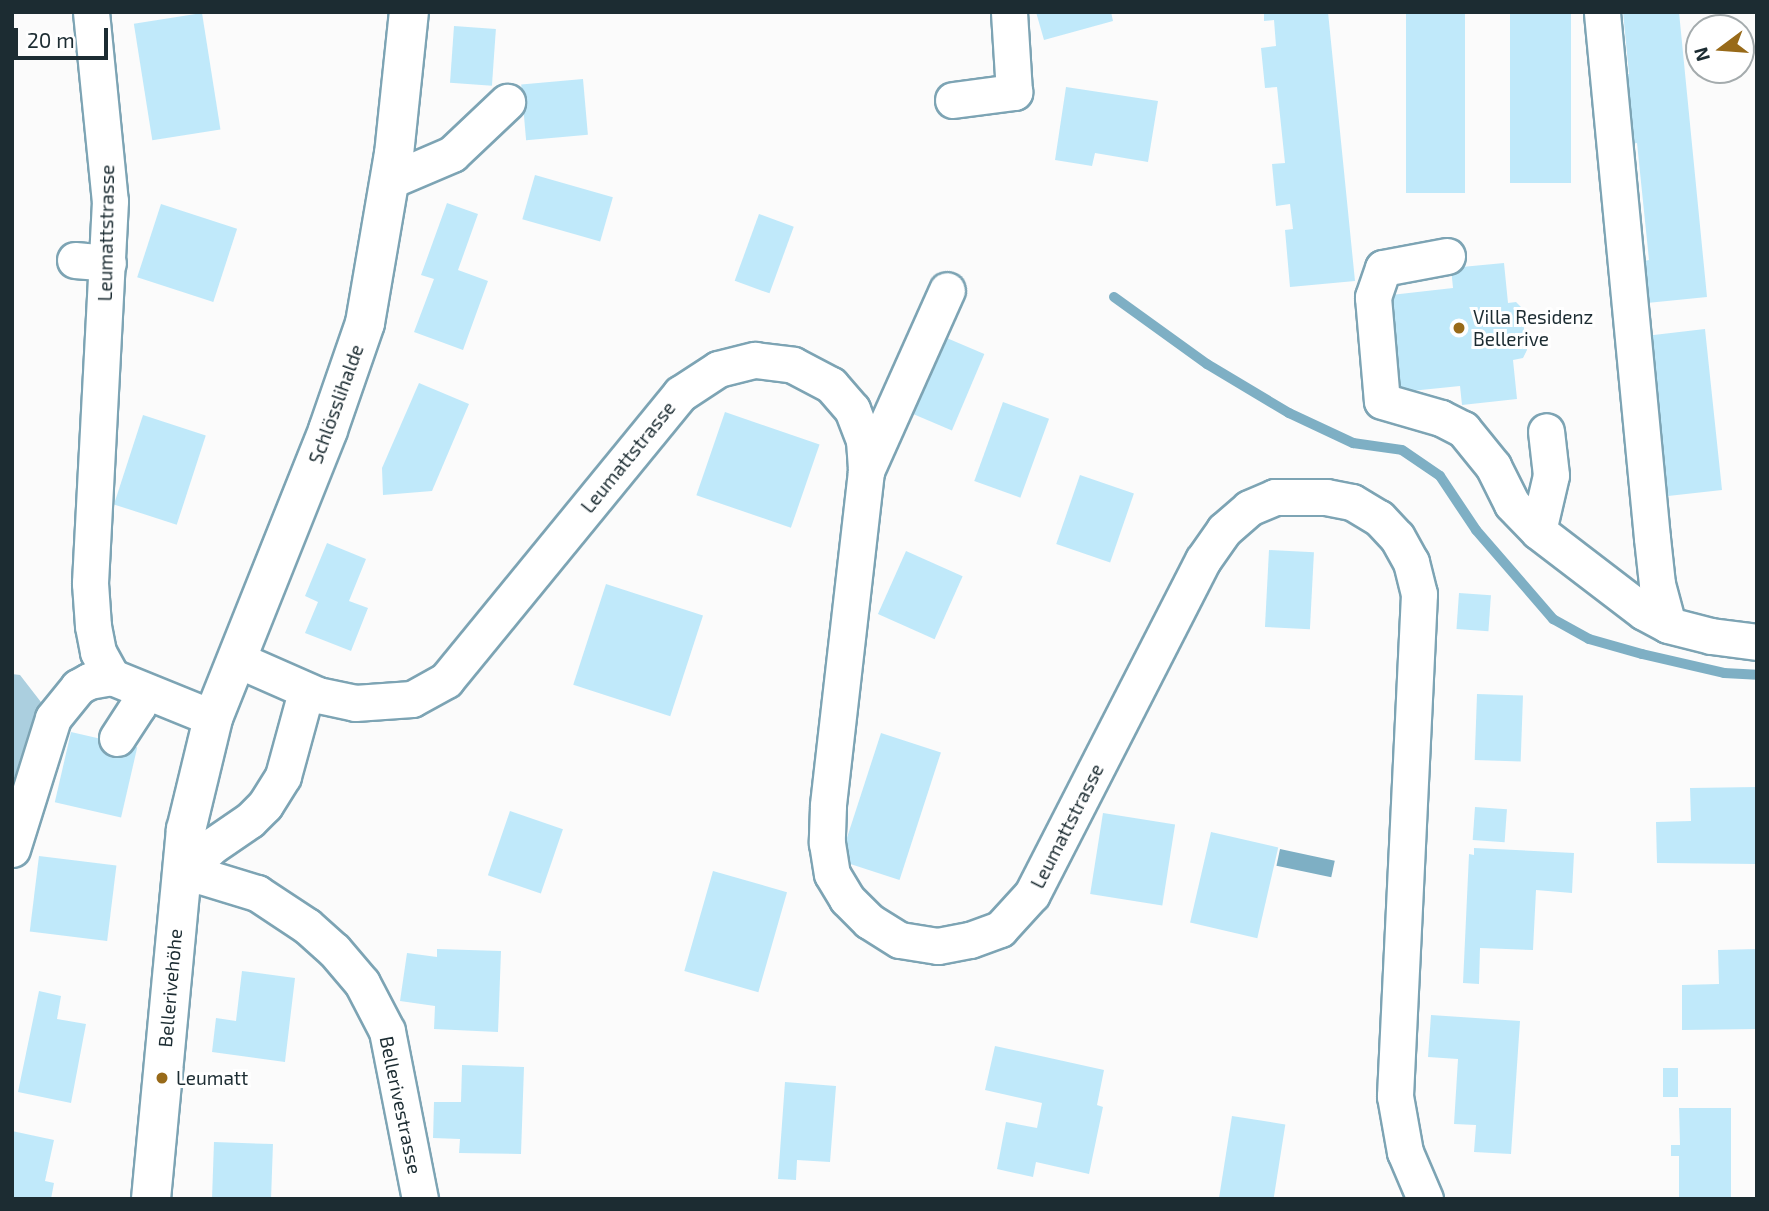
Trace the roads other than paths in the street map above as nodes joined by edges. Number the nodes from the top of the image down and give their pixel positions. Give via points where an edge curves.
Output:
1 (91, 12) edge
2 (409, 12) edge
3 (1009, 12) edge
4 (1602, 13) edge
5 (953, 100) dead end
6 (507, 102) dead end
7 (389, 181) junction
8 (1447, 256) dead end
9 (947, 290) dead end
10 (1546, 431) dead end
11 (866, 471) junction
12 (1538, 531) junction
13 (1668, 625) junction
14 (1757, 642) edge
15 (236, 659) junction
16 (112, 677) junction
17 (144, 691) junction
18 (306, 692) junction
19 (213, 718) junction
20 (117, 738) dead end
21 (198, 779) joint
22 (12, 849) edge
23 (180, 877) junction
24 (152, 1199) edge
25 (420, 1199) edge
26 (1425, 1199) edge

1 - 16 street, Leumattstrasse via 108,161 91,262 79,553 98,652
2 - 7 main road, Schlösslihalde
3 - 5 street via 1014,92
4 - 13 street via 1653,549
6 - 7 street via 452,154
7 - 15 main road, Schlösslihalde via 365,323 328,430
8 - 12 street via 1383,268 1373,297 1381,401 1463,429 1493,466 1513,504
9 - 11 street
10 - 12 street via 1551,475
11 - 18 street, Leumattstrasse via 864,440 852,410 831,386 793,365 755,360 718,369 680,394 446,680 412,699 355,703
11 - 26 street, Leumattstrasse via 827,843 832,874 847,900 869,921 900,940 937,946 1000,929 1032,894 1203,560 1224,530 1249,508 1275,497 1326,497 1352,502 1379,518 1396,537 1411,562 1419,594 1395,1096 1405,1152
12 - 13 street via 1644,612
13 - 14 street
15 - 18 street, Leumattstrasse
15 - 19 main road, Schlösslihalde
16 - 17 street
16 - 22 street via 78,687 52,718
17 - 19 street
17 - 20 street
18 - 23 street via 283,776 264,805
19 - 21 main road, Schlösslihalde
21 - 23 main road, Bellerivehöhe
23 - 24 main road, Bellerivehöhe
23 - 25 street, Bellerivestrasse via 201,876 257,893 307,926 362,983 387,1031

